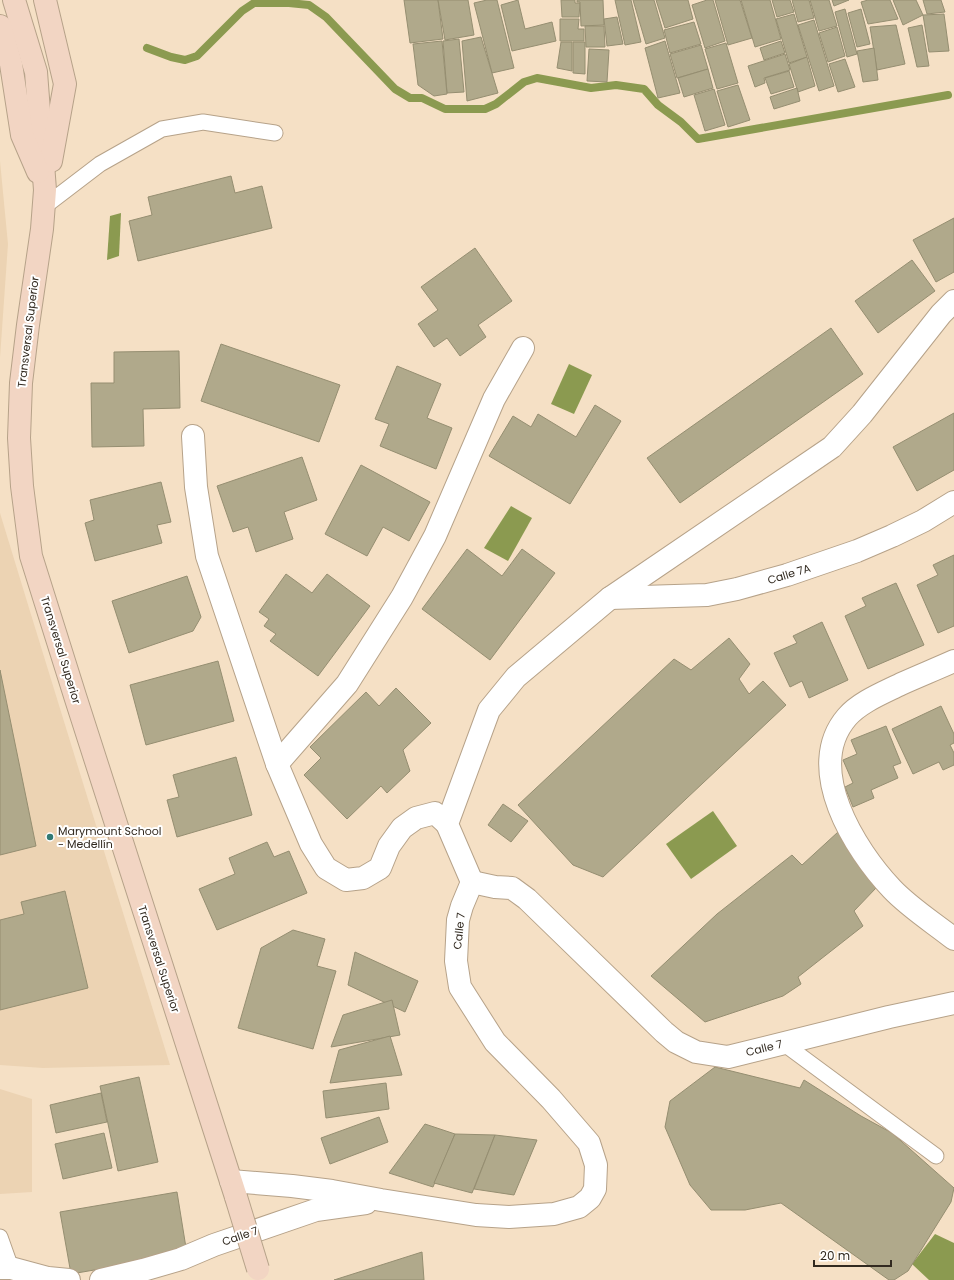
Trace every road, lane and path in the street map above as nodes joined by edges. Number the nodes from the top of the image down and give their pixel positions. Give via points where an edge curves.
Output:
1 (14, 0) edge
2 (45, 0) edge
3 (0, 26) edge
4 (275, 134) dead end
5 (45, 198) junction
6 (954, 301) edge
7 (524, 348) dead end
8 (193, 436) dead end
9 (954, 502) edge
10 (610, 598) junction
11 (954, 660) edge
12 (277, 764) junction
13 (447, 824) junction
14 (472, 882) junction
15 (954, 939) edge
16 (954, 1003) edge
17 (784, 1043) junction
18 (936, 1156) dead end
19 (233, 1189) junction
20 (381, 1200) junction
21 (0, 1236) edge
22 (6, 1268) edge
23 (260, 1274) edge
24 (69, 1280) edge
25 (101, 1280) edge

1 - 5 main road, Transversal Superior via 36,72
2 - 5 main road via 65,84
3 - 5 main road via 11,64 22,135
4 - 5 lane via 203,122 162,129
5 - 19 main road, Transversal Superior via 20,383 19,438 22,486 31,556
6 - 10 street via 832,447
7 - 12 street via 494,399 435,536 402,597 347,684
8 - 12 street via 196,487 208,556
9 - 10 street, Calle 7A via 892,536 857,551 780,577 707,595
10 - 13 street via 516,677 489,710
11 - 15 street via 870,699 847,717 831,749 831,781 844,821 870,862 893,890
12 - 13 street via 311,844 326,868 346,880 363,878 380,868 389,846 402,828 416,818 435,814
13 - 14 street
14 - 17 street, Calle 7 via 512,888 527,899 676,1042 696,1052 728,1057
14 - 20 street, Calle 7 via 458,920 456,961 460,987 495,1042 589,1143 596,1165 596,1189 580,1207 554,1214 509,1217 476,1215
16 - 17 street, Calle 7
17 - 18 lane
19 - 20 street, Calle 7 via 292,1186
19 - 23 main road, Transversal Superior, bridge
20 - 25 street, Calle 7 via 316,1210 185,1257
21 - 22 lane
22 - 24 street

